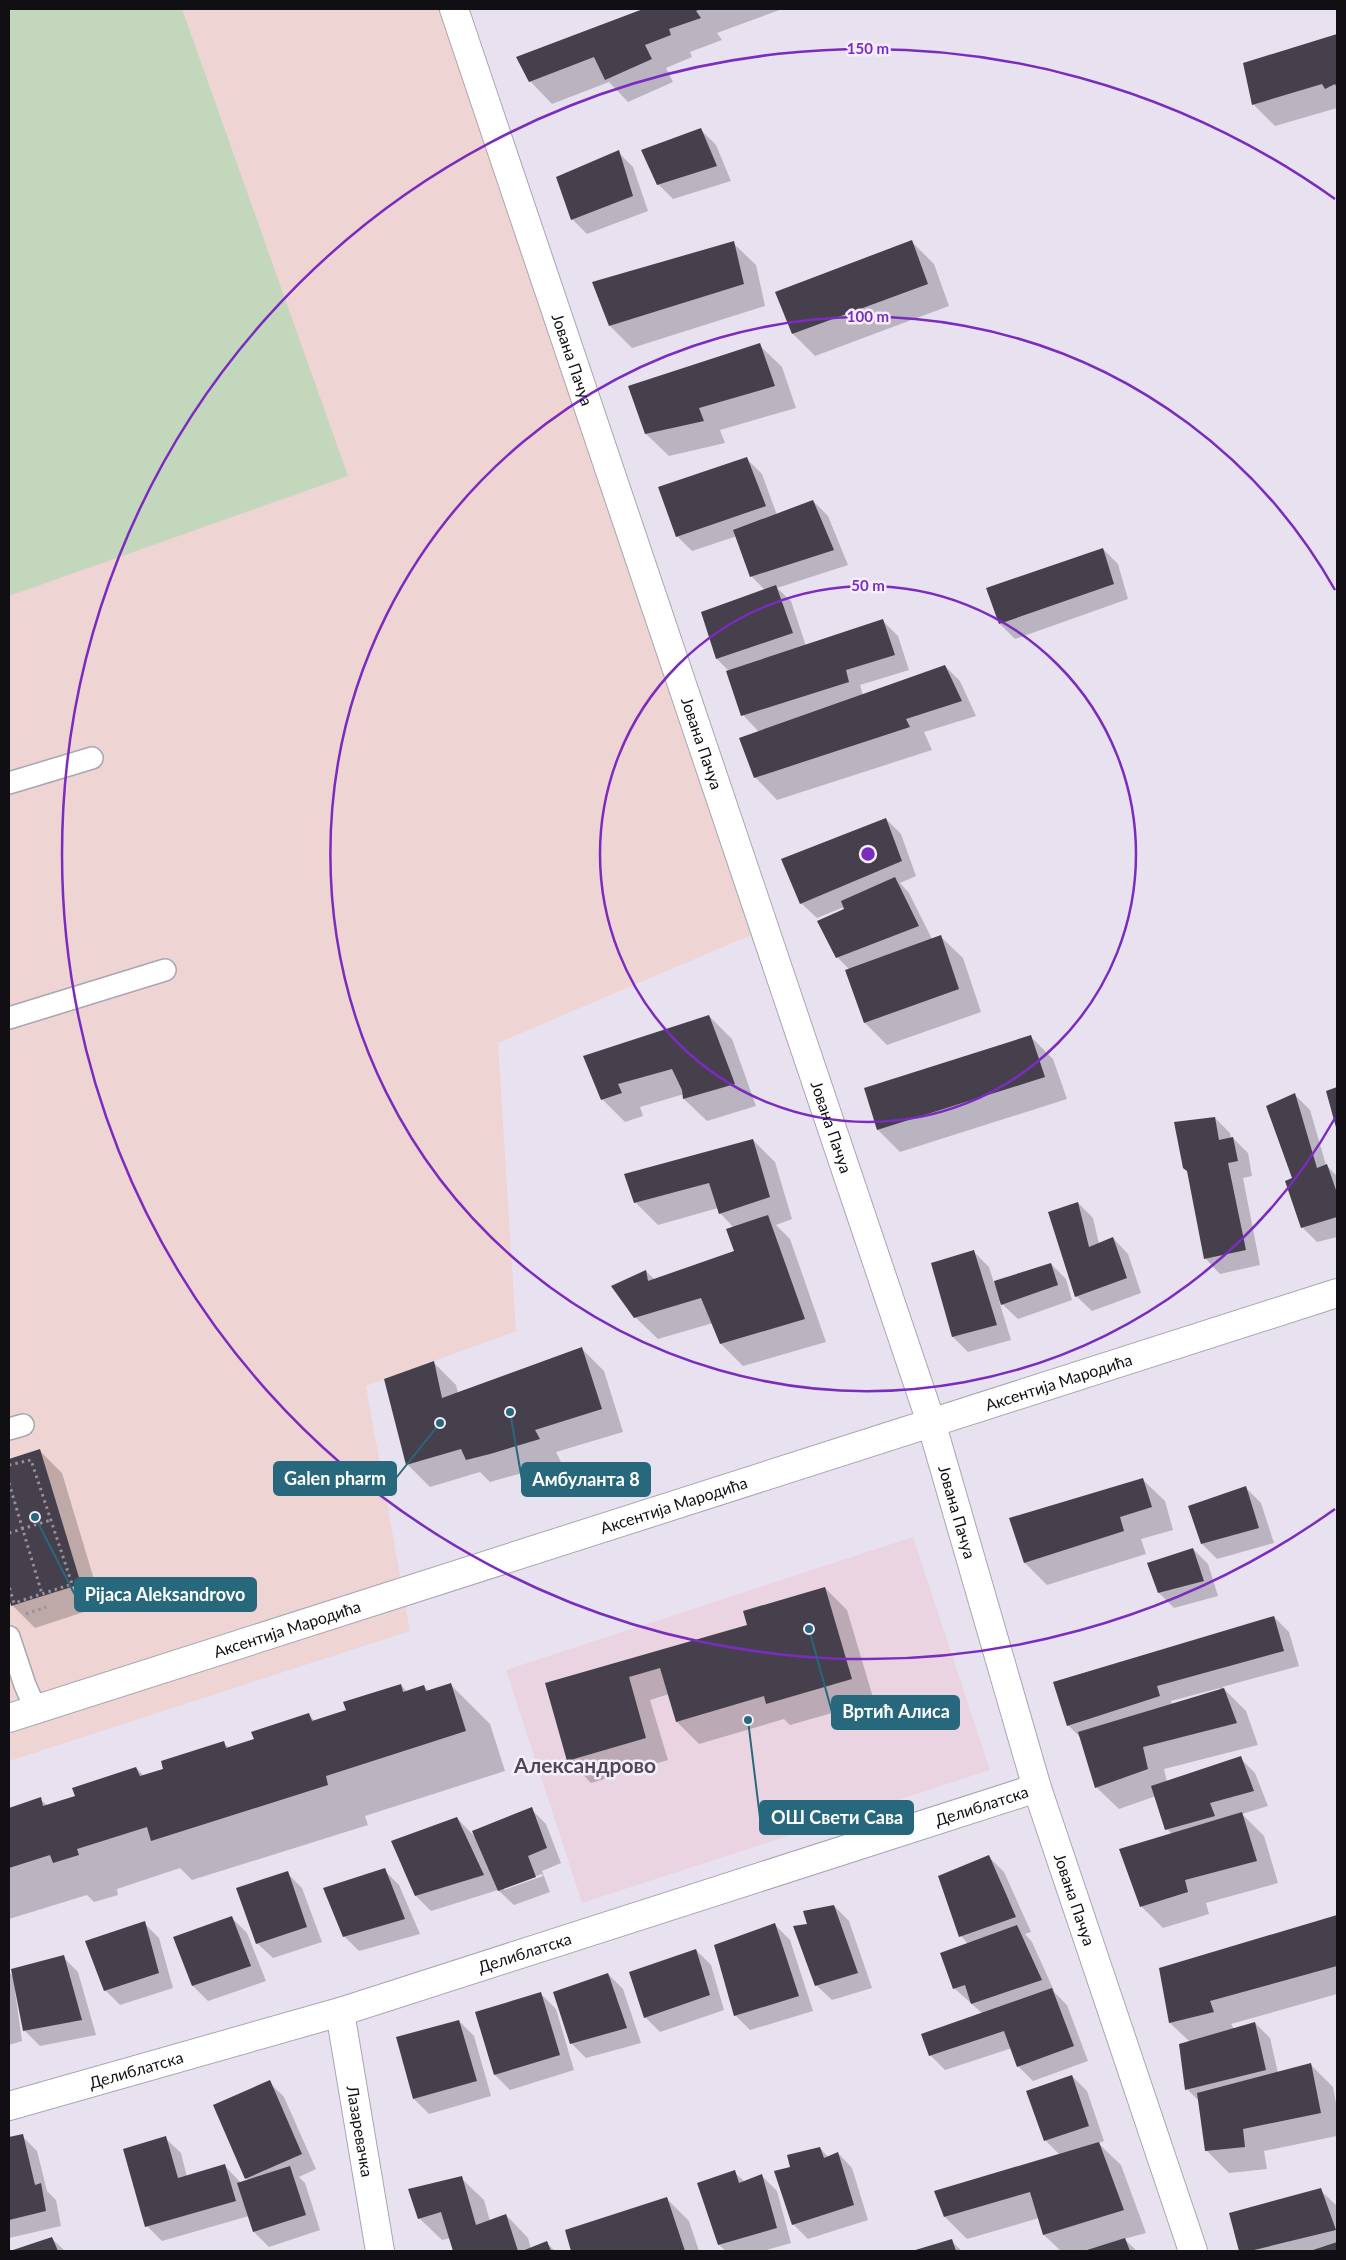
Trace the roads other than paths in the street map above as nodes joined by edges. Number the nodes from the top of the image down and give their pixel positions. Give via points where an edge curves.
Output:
1 (454, 9) edge
2 (92, 758) dead end
3 (9, 783) edge
4 (165, 970) dead end
5 (9, 1018) edge
6 (1337, 1293) edge
7 (931, 1422) junction
8 (9, 1637) edge
9 (36, 1710) junction
10 (9, 1718) edge
11 (1037, 1788) junction
12 (340, 2012) junction
13 (9, 2106) edge
14 (380, 2251) edge
15 (1193, 2251) edge

1 - 7 street, Јована Пачуа
2 - 3 lane
4 - 5 lane
6 - 7 street, Аксентија Мародића
7 - 9 street, Аксентија Мародића
7 - 11 street, Јована Пачуа
8 - 9 lane
9 - 10 street, Аксентија Мародића
11 - 12 street, Делиблатска
11 - 15 street, Јована Пачуа
12 - 13 street, Делиблатска
12 - 14 street, Лазаревачка

